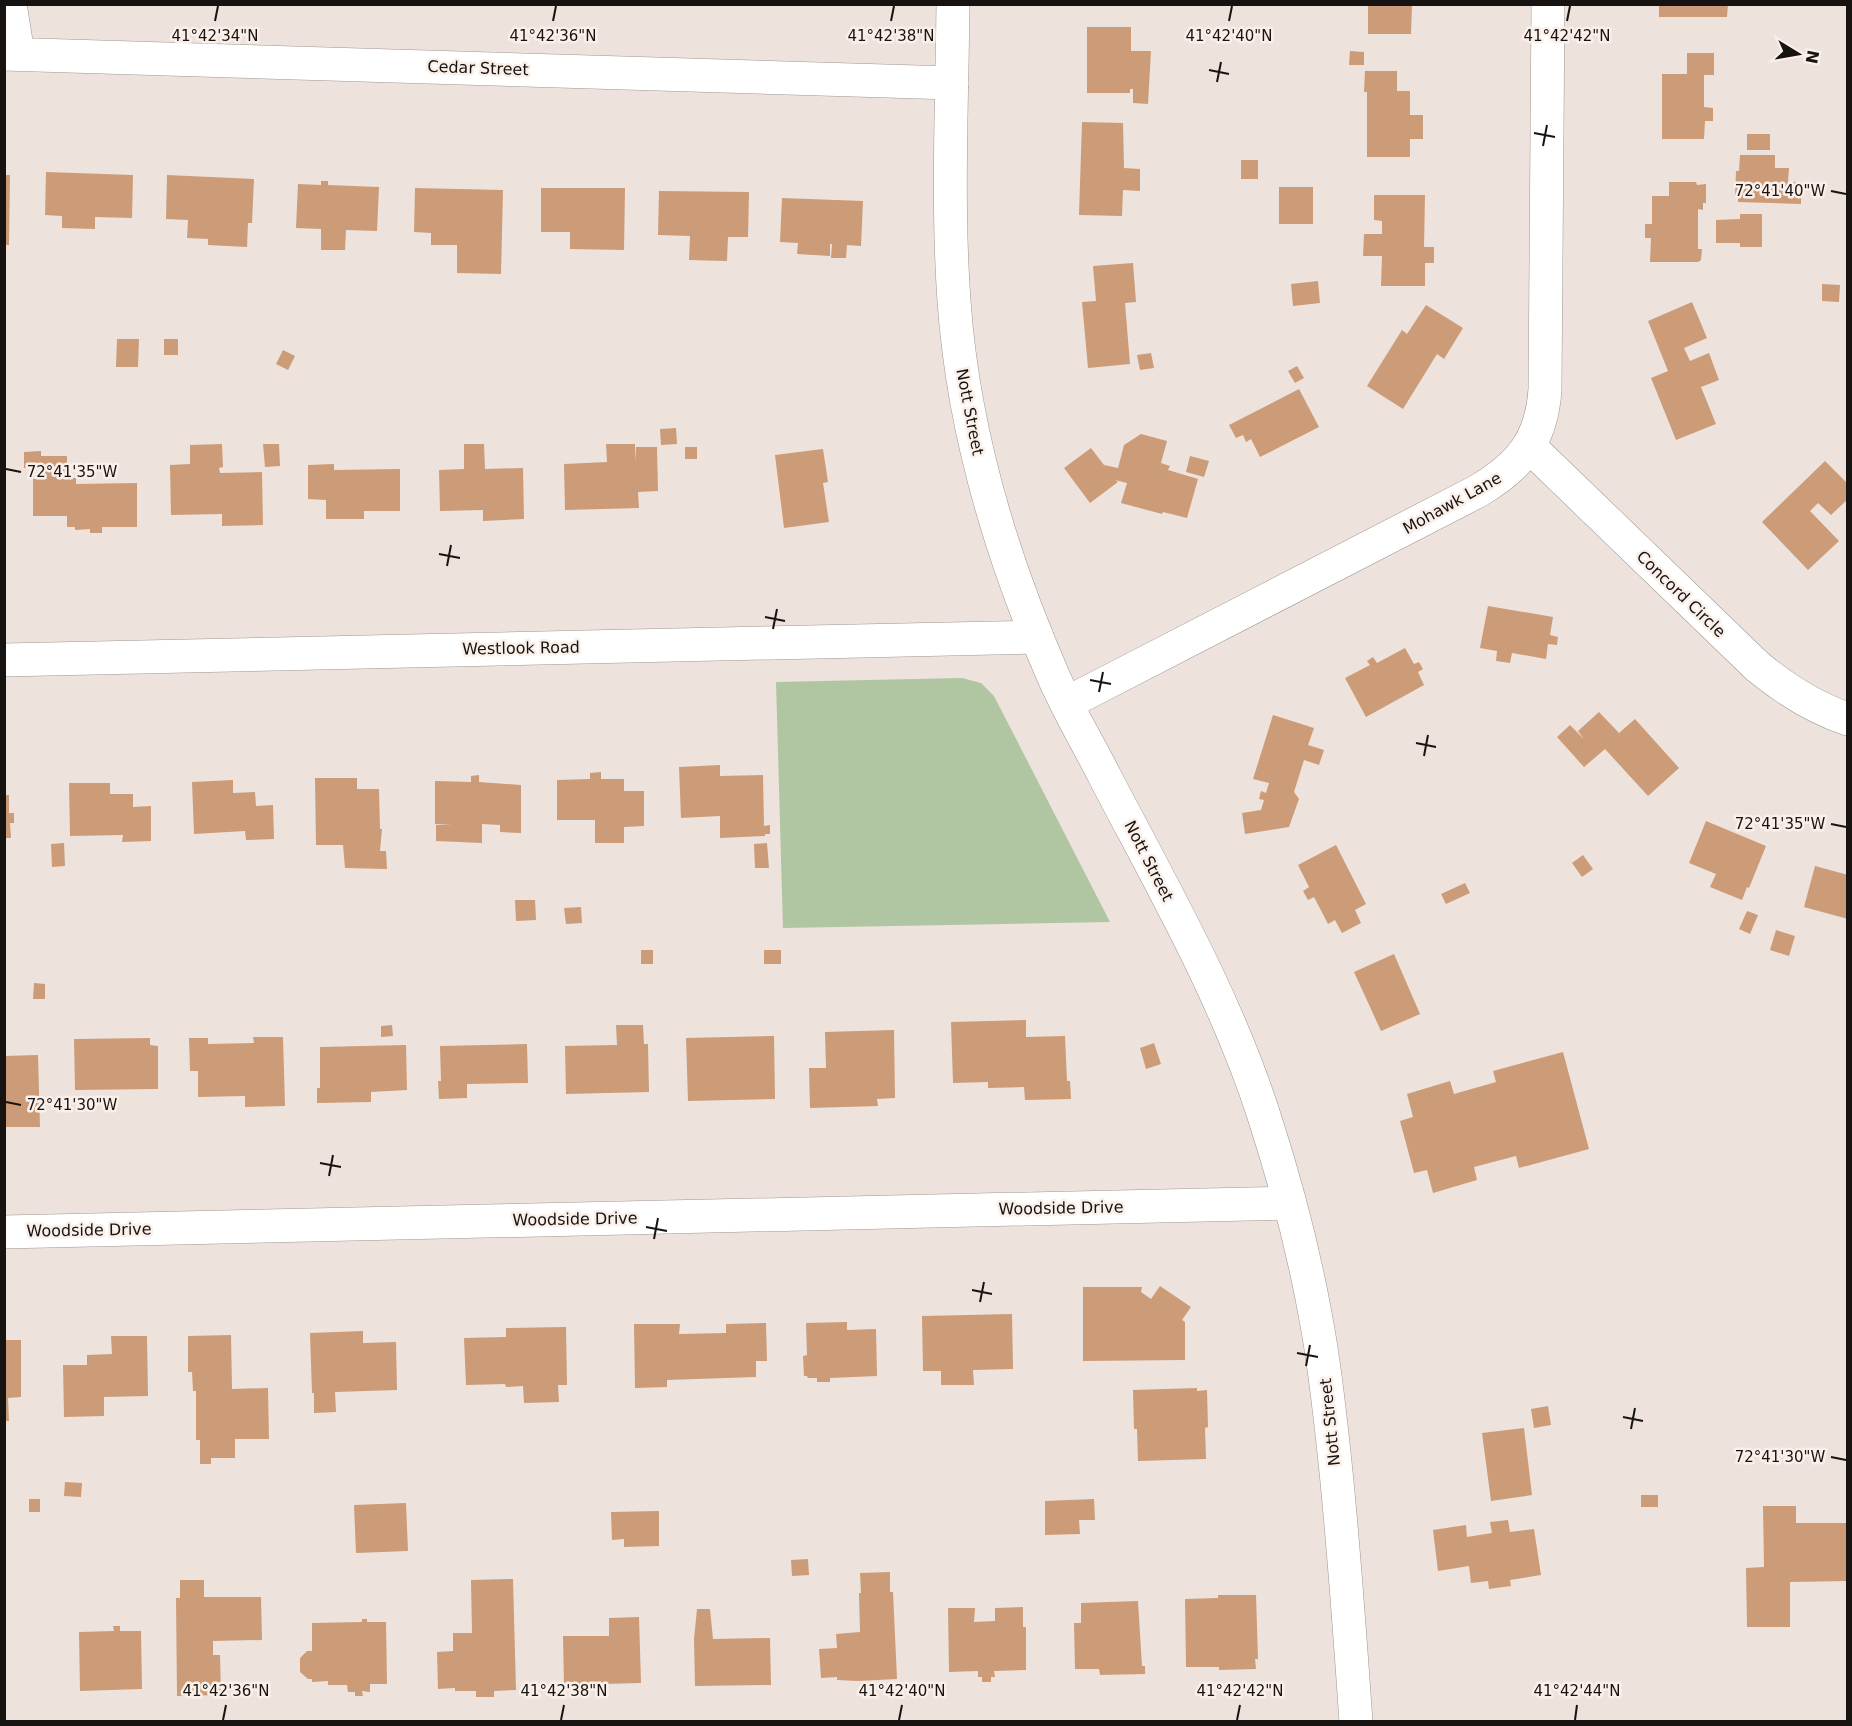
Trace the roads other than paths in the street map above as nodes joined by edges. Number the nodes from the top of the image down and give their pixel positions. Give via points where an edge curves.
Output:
1 (10, 4) edge
2 (953, 4) edge
3 (1548, 4) edge
4 (11, 54) edge
5 (952, 83) junction
6 (1530, 446) junction
7 (1037, 637) junction
8 (4, 660) edge
9 (1067, 703) junction
10 (1848, 719) edge
11 (1289, 1203) junction
12 (4, 1232) edge
13 (1356, 1722) edge

1 - 4 street
2 - 5 street, Nott Street
3 - 6 street, Mohawk Lane via 1545,389 1540,422
4 - 5 street, Cedar Street
5 - 7 street, Nott Street via 951,245 960,356 990,504
6 - 9 street, Mohawk Lane via 1505,473 1478,491
6 - 10 street, Concord Circle via 1758,668 1803,700
7 - 8 street, Westlook Road
7 - 9 street, Nott Street
9 - 11 street, Nott Street via 1220,1004 1257,1094
11 - 12 street, Woodside Drive
11 - 13 street, Nott Street via 1312,1294 1326,1378

